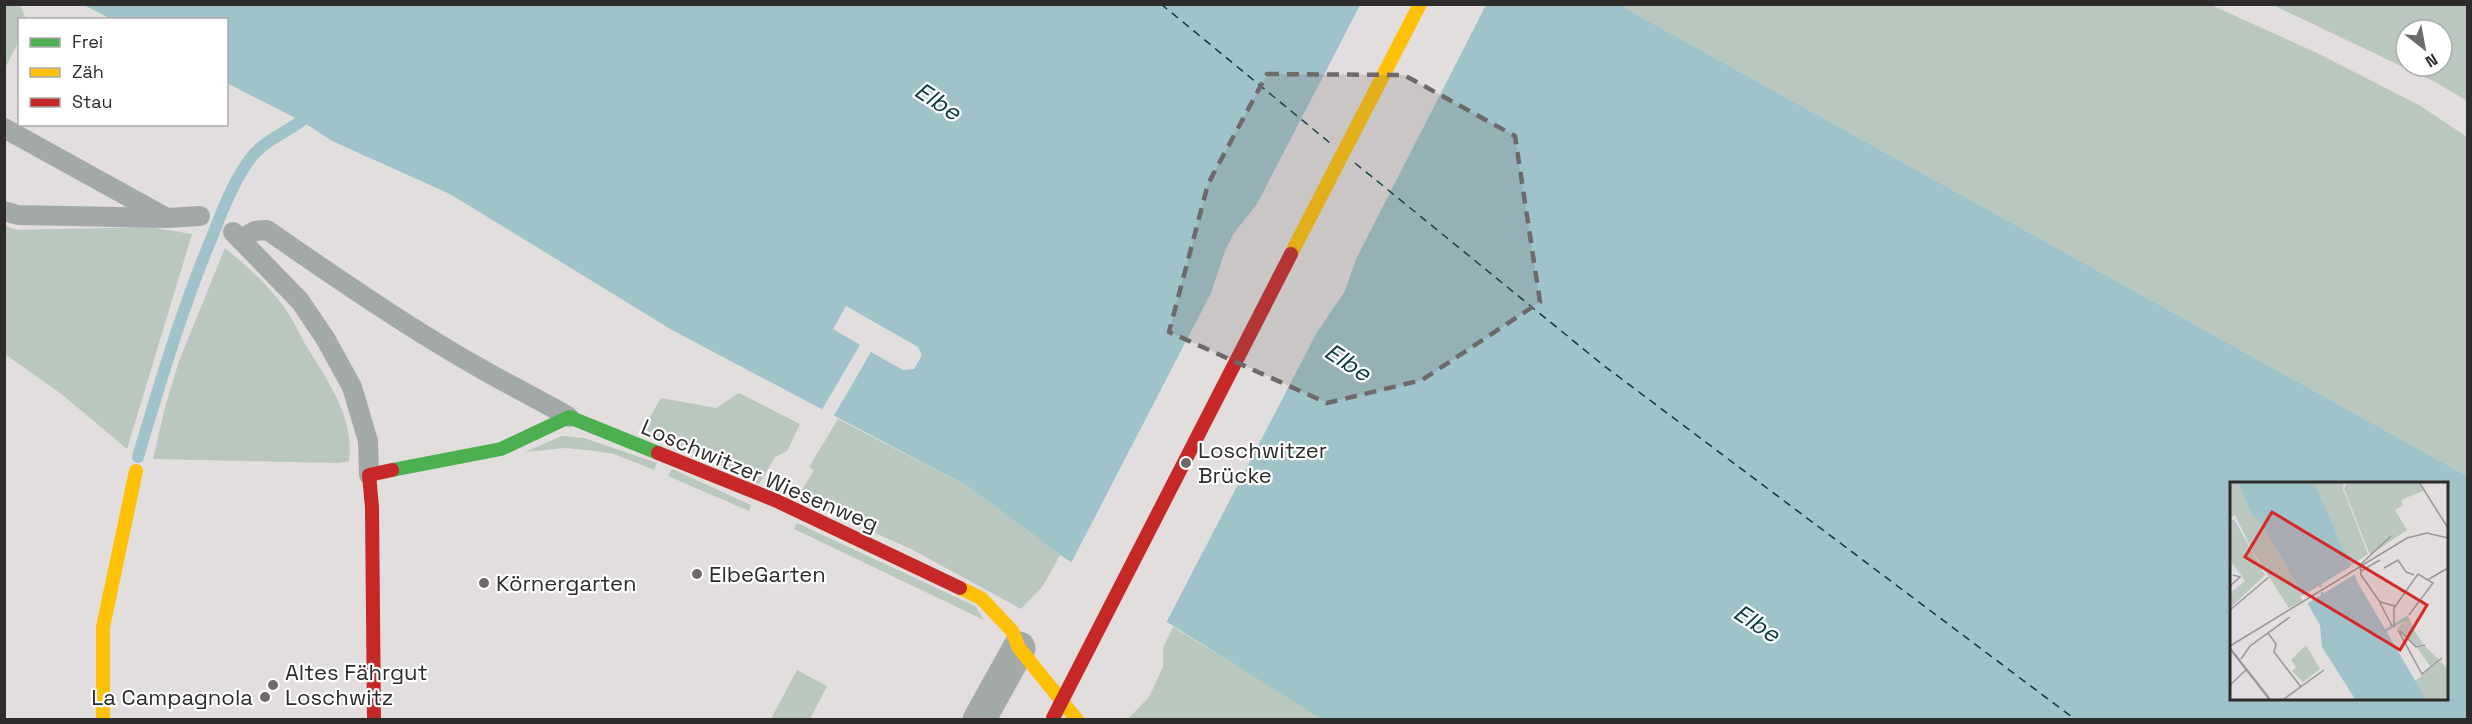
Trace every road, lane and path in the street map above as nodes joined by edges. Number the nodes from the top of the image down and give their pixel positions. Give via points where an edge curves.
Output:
1 (1420, 4) edge
2 (4, 128) edge
3 (4, 210) edge
4 (200, 216) dead end
5 (167, 218) junction
6 (569, 417) junction
7 (136, 471) dead end
8 (369, 475) junction
9 (1019, 648) junction
10 (103, 720) edge
11 (374, 720) edge
12 (979, 720) edge
13 (1052, 720) edge
14 (1077, 720) edge

1 - 13 street
2 - 5 lane
3 - 5 lane via 18,215
4 - 5 lane
6 - 8 street via 501,449
6 - 8 lane via 377,305 267,230 236,236 300,301 325,338 352,387 368,441
6 - 9 street, Loschwitzer Wiesenweg via 777,501 981,598 1012,632
7 - 10 street via 103,627
8 - 11 street
9 - 12 street
9 - 14 street, Loschwitzer Wiesenweg

